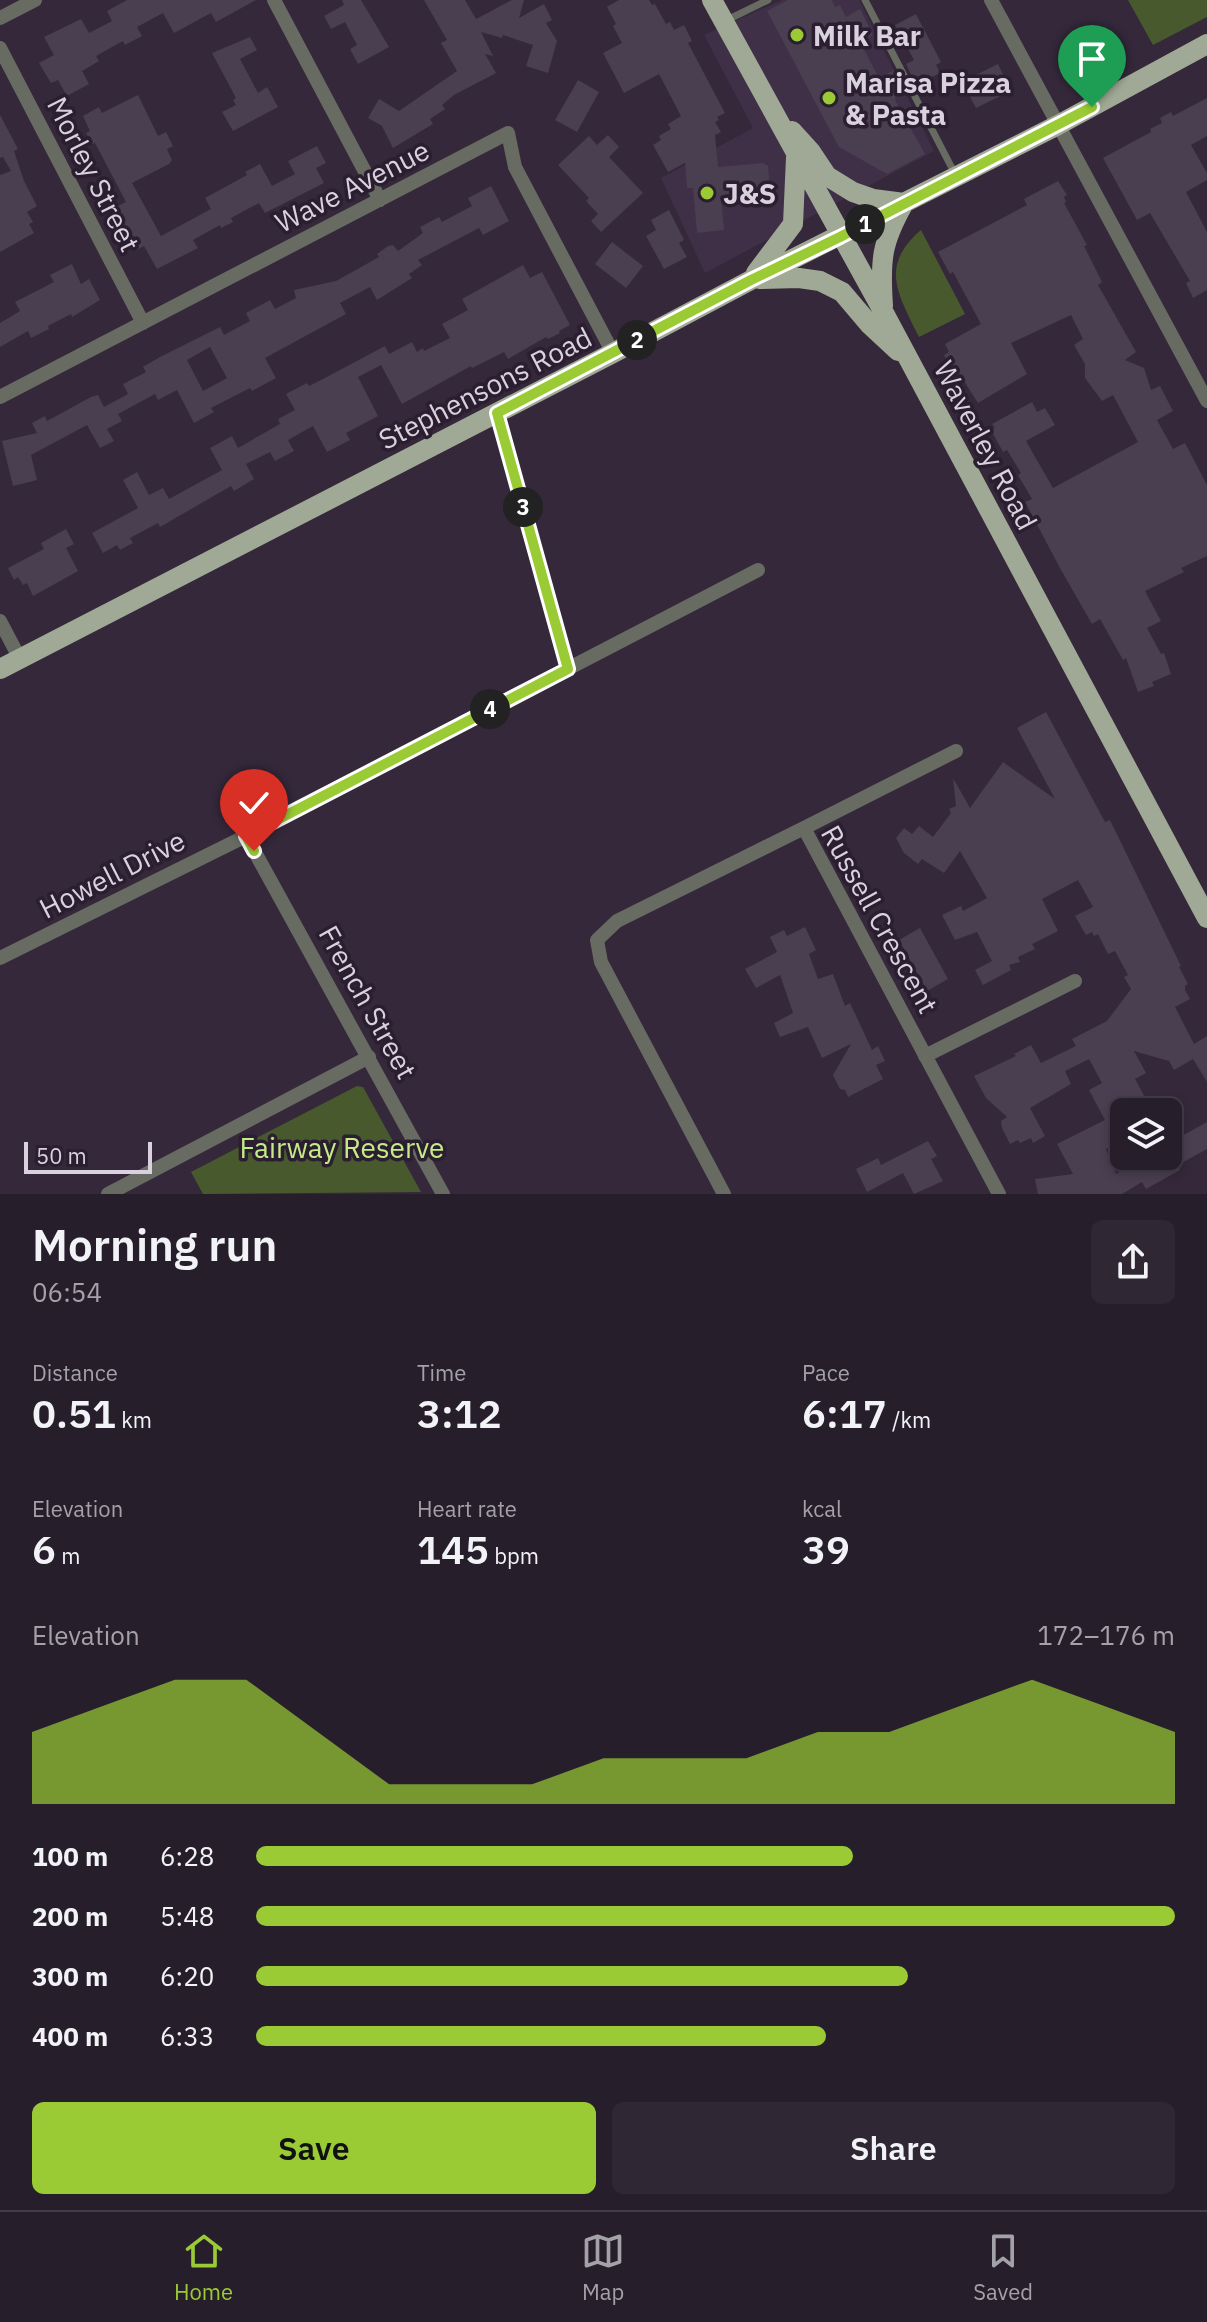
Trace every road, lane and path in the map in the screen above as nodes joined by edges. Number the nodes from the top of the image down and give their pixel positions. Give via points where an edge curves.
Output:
1 (35, 0) edge
2 (274, 0) edge
3 (712, 0) edge
4 (768, 0) edge
5 (865, 0) edge
6 (991, 0) edge
7 (0, 18) edge
8 (723, 21) junction
9 (1207, 44) edge
10 (0, 48) edge
11 (777, 113) junction
12 (1058, 125) junction
13 (797, 154) junction
14 (956, 176) junction
15 (380, 200) junction
16 (904, 203) junction
17 (840, 237) junction
18 (751, 280) junction
19 (883, 311) junction
20 (143, 323) junction
21 (613, 353) junction
22 (911, 363) junction
23 (0, 397) edge
24 (1207, 401) edge
25 (497, 413) junction
26 (758, 570) dead end
27 (0, 621) edge
28 (20, 659) junction
29 (0, 669) edge
30 (568, 669) junction
31 (956, 751) dead end
32 (804, 828) junction
33 (246, 836) junction
34 (1207, 918) edge
35 (0, 958) edge
36 (1075, 981) dead end
37 (925, 1056) junction
38 (369, 1057) junction
39 (108, 1194) edge
40 (443, 1194) edge
41 (724, 1194) edge
42 (999, 1194) edge

1 - 7 street
2 - 15 street
3 - 8 main road, Waverley Road
4 - 8 lane
5 - 14 lane
6 - 12 street
8 - 11 main road, Waverley Road
9 - 12 main road, Stephensons Road
10 - 20 street, Morley Street
11 - 13 main road, Waverley Road
11 - 16 main road via 827,176 853,192
12 - 14 main road, Stephensons Road
12 - 24 street
13 - 17 main road, Waverley Road
13 - 18 main road via 793,224
14 - 16 main road, Stephensons Road
15 - 20 street, Wave Avenue
15 - 21 street, Wave Avenue via 508,133 515,167
16 - 17 main road, Stephensons Road
16 - 19 main road via 887,232 881,271
17 - 18 main road, Stephensons Road
17 - 19 main road, Waverley Road
18 - 21 main road, Stephensons Road
18 - 22 main road via 799,278 842,292
19 - 22 main road, Waverley Road
20 - 23 street, Wave Avenue
21 - 25 main road, Stephensons Road
22 - 34 main road, Waverley Road
25 - 28 main road, Stephensons Road
25 - 30 street
26 - 30 street, Howell Drive
27 - 28 street
28 - 29 main road, Stephensons Road
30 - 33 street, Howell Drive
31 - 32 street
32 - 37 street, Russell Crescent
32 - 41 street, Russell Crescent via 617,921 597,940 601,962
33 - 35 street, Howell Drive
33 - 38 street, French Street
36 - 37 street
37 - 42 street, Russell Crescent
38 - 39 street
38 - 40 street, French Street

